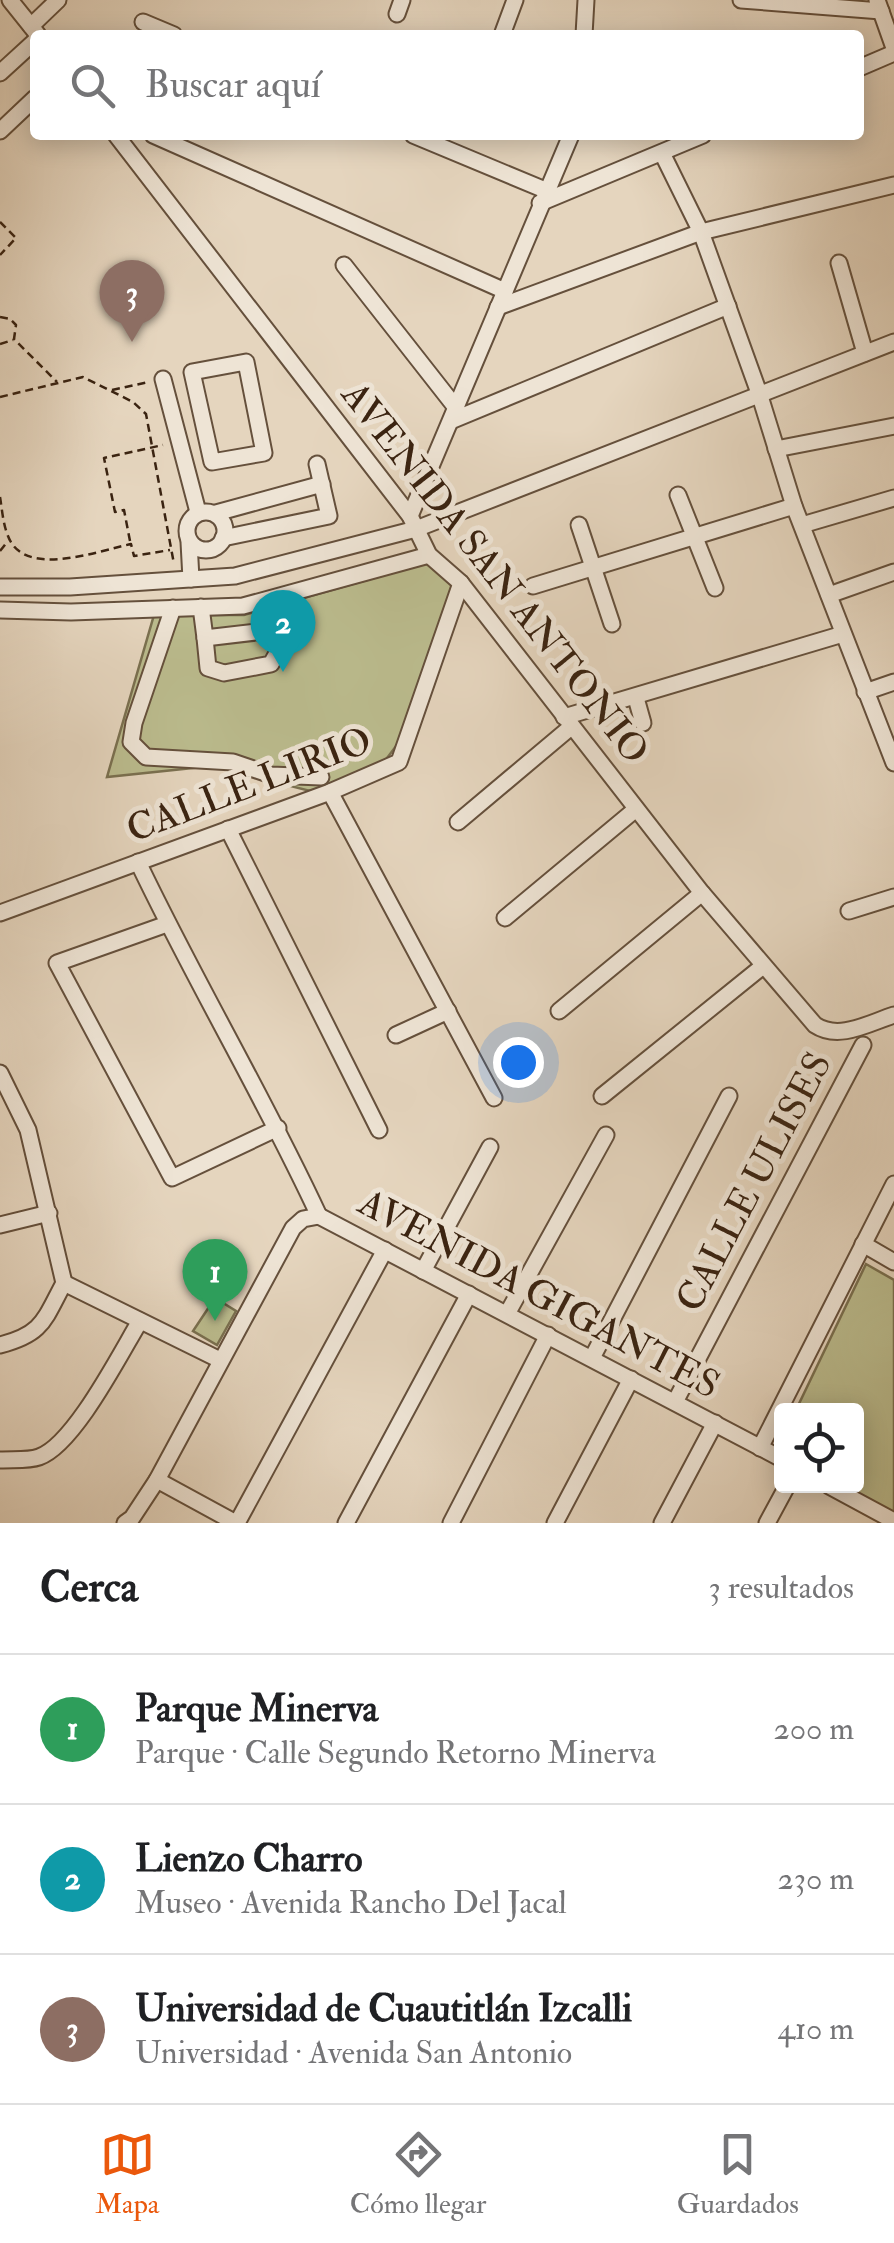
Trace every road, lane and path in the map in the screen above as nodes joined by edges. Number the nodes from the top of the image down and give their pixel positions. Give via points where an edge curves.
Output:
1 (10, 0) edge
2 (58, 0) edge
3 (515, 0) edge
4 (586, 0) edge
5 (741, 0) edge
6 (879, 6) edge
7 (143, 22) dead end
8 (32, 30) edge
9 (38, 30) edge
10 (162, 30) edge
11 (504, 30) edge
12 (584, 30) edge
13 (30, 39) edge
14 (894, 51) edge
15 (864, 66) edge
16 (0, 72) edge
17 (30, 103) edge
18 (0, 131) edge
19 (120, 140) edge
20 (164, 140) edge
21 (424, 140) edge
22 (569, 140) edge
23 (691, 140) edge
24 (662, 152) junction
25 (894, 184) edge
26 (543, 197) junction
27 (0, 222) edge
28 (701, 232) junction
29 (0, 255) edge
30 (839, 263) dead end
31 (344, 265) dead end
32 (505, 290) junction
33 (728, 306) junction
34 (498, 307) junction
35 (0, 318) edge
36 (14, 339) junction
37 (894, 342) edge
38 (0, 344) edge
39 (865, 353) junction
40 (163, 380) joint
41 (58, 383) junction
42 (111, 390) junction
43 (759, 393) junction
44 (0, 397) edge
45 (455, 414) junction
46 (894, 426) edge
47 (206, 436) junction
48 (180, 444) junction
49 (152, 446) junction
50 (776, 449) junction
51 (317, 464) dead end
52 (322, 484) junction
53 (678, 495) dead end
54 (0, 497) edge
55 (894, 498) edge
56 (794, 506) junction
57 (198, 512) junction
58 (216, 513) junction
59 (413, 522) junction
60 (579, 524) dead end
61 (802, 525) junction
62 (694, 536) junction
63 (8, 540) junction
64 (189, 542) junction
65 (222, 542) junction
66 (131, 544) junction
67 (171, 550) junction
68 (0, 551) edge
69 (430, 555) junction
70 (594, 568) junction
71 (894, 572) edge
72 (232, 576) junction
73 (184, 580) junction
74 (461, 583) junction
75 (533, 586) dead end
76 (0, 587) edge
77 (70, 587) junction
78 (715, 588) dead end
79 (829, 595) junction
80 (285, 596) junction
81 (201, 607) junction
82 (173, 608) junction
83 (0, 610) edge
84 (71, 612) junction
85 (612, 624) dead end
86 (291, 628) junction
87 (844, 634) junction
88 (205, 638) junction
89 (894, 682) edge
90 (865, 692) junction
91 (636, 698) junction
92 (568, 722) junction
93 (643, 723) dead end
94 (894, 763) edge
95 (321, 777) dead end
96 (330, 792) junction
97 (636, 809) junction
98 (458, 822) dead end
99 (228, 829) junction
100 (138, 862) junction
101 (702, 893) junction
102 (894, 896) edge
103 (849, 911) dead end
104 (0, 913) edge
105 (505, 918) dead end
106 (167, 924) junction
107 (763, 966) junction
108 (448, 1011) junction
109 (559, 1011) dead end
110 (894, 1015) edge
111 (396, 1035) dead end
112 (863, 1045) dead end
113 (0, 1073) edge
114 (602, 1096) dead end
115 (729, 1096) dead end
116 (494, 1098) dead end
117 (278, 1128) junction
118 (380, 1130) dead end
119 (606, 1134) dead end
120 (490, 1147) dead end
121 (894, 1184) edge
122 (49, 1213) junction
123 (319, 1216) junction
124 (0, 1225) edge
125 (863, 1244) junction
126 (385, 1250) junction
127 (894, 1262) edge
128 (423, 1271) junction
129 (64, 1283) junction
130 (468, 1294) junction
131 (508, 1314) junction
132 (140, 1321) junction
133 (548, 1335) junction
134 (0, 1345) edge
135 (592, 1358) junction
136 (220, 1360) junction
137 (631, 1379) junction
138 (675, 1402) junction
139 (715, 1424) junction
140 (760, 1448) junction
141 (774, 1455) edge
142 (0, 1460) edge
143 (157, 1480) junction
144 (784, 1493) edge
145 (839, 1493) edge
146 (875, 1518) edge
147 (894, 1521) edge
148 (125, 1523) edge
149 (237, 1523) edge
150 (346, 1523) edge
151 (451, 1523) edge
152 (554, 1523) edge
153 (662, 1523) edge
154 (768, 1523) edge

1 - 8 street
2 - 9 street
3 - 11 street
4 - 12 street
5 - 6 street
6 - 14 street
7 - 10 street
13 - 16 street
14 - 15 street
17 - 18 street
19 - 59 street, AVENIDA SAN ANTONIO
20 - 32 street
21 - 26 street
22 - 26 street
23 - 24 street
24 - 26 street
24 - 28 street
25 - 28 street
26 - 32 street
27 - 29 path via 16,238
28 - 33 street
28 - 34 street
30 - 39 street
31 - 45 street
32 - 34 street
33 - 43 street
33 - 45 street
34 - 45 street
35 - 36 path via 16,325
36 - 38 path
36 - 41 path
37 - 39 street
39 - 43 street
40 - 42 path
40 - 48 street
41 - 42 path via 83,377
41 - 44 path
42 - 49 path via 146,414
43 - 50 street
43 - 59 street
45 - 59 street
46 - 50 street
47 - 47 street via 212,462 264,453 246,362 192,372
47 - 48 street
48 - 57 street
49 - 66 path via 104,458 115,512 124,510
49 - 67 path
50 - 56 street
51 - 52 street
52 - 58 street
52 - 65 street via 329,516
53 - 62 street
54 - 63 path
55 - 61 street
56 - 61 street
56 - 62 street
57 - 58 street
57 - 64 street via 186,525
58 - 65 street via 226,528
59 - 69 street, AVENIDA SAN ANTONIO
59 - 72 street
60 - 70 street
61 - 79 street
62 - 70 street
62 - 78 street
63 - 66 path via 40,562
63 - 68 path
64 - 65 street via 204,551
64 - 73 street
65 - 72 street
66 - 67 path via 134,556
67 - 73 path
69 - 74 street, AVENIDA SAN ANTONIO
69 - 80 street
70 - 75 street
70 - 85 street
71 - 79 street
72 - 73 street
73 - 77 street
74 - 92 street, AVENIDA SAN ANTONIO
74 - 96 street, CALLE LIRIO via 399,762
76 - 77 street
77 - 84 street
79 - 87 street
80 - 81 street
80 - 86 street
81 - 82 street
81 - 88 street
82 - 84 street
82 - 95 street via 134,723 131,742 138,752
83 - 84 street
86 - 88 street
86 - 88 street via 271,664 224,674 208,668
87 - 90 street
87 - 91 street
89 - 90 street
90 - 94 street
91 - 92 street
91 - 93 street
92 - 97 street, AVENIDA SAN ANTONIO
92 - 98 street
96 - 99 street, CALLE LIRIO
96 - 108 street
97 - 101 street, AVENIDA SAN ANTONIO
97 - 105 street
99 - 100 street, CALLE LIRIO
99 - 118 street
100 - 104 street, CALLE LIRIO
100 - 106 street
101 - 107 street, AVENIDA SAN ANTONIO
101 - 109 street
102 - 103 street
106 - 117 street
106 - 117 street via 57,963 172,1178
107 - 110 street, AVENIDA SAN ANTONIO via 826,1032
107 - 114 street
108 - 111 street
108 - 116 street
112 - 138 street, CALLE ULISES
113 - 122 street via 28,1130
115 - 135 street
117 - 123 street
119 - 131 street
120 - 128 street
121 - 125 street
122 - 124 street
122 - 129 street
123 - 126 street, AVENIDA GIGANTES
123 - 136 street via 293,1228
125 - 127 street
125 - 140 street
126 - 128 street, AVENIDA GIGANTES
126 - 149 street
128 - 130 street, AVENIDA GIGANTES
129 - 132 street
129 - 134 street via 44,1322 27,1338
130 - 131 street, AVENIDA GIGANTES
130 - 150 street
131 - 133 street, AVENIDA GIGANTES
132 - 136 street
132 - 142 street via 58,1444 39,1457
133 - 135 street, AVENIDA GIGANTES
133 - 151 street
135 - 137 street, AVENIDA GIGANTES
136 - 143 street
137 - 138 street, AVENIDA GIGANTES
137 - 152 street
138 - 139 street, AVENIDA GIGANTES
139 - 140 street, AVENIDA GIGANTES
139 - 153 street
140 - 141 street, AVENIDA GIGANTES
143 - 148 street
143 - 149 street
144 - 154 street
145 - 146 street
146 - 147 street

